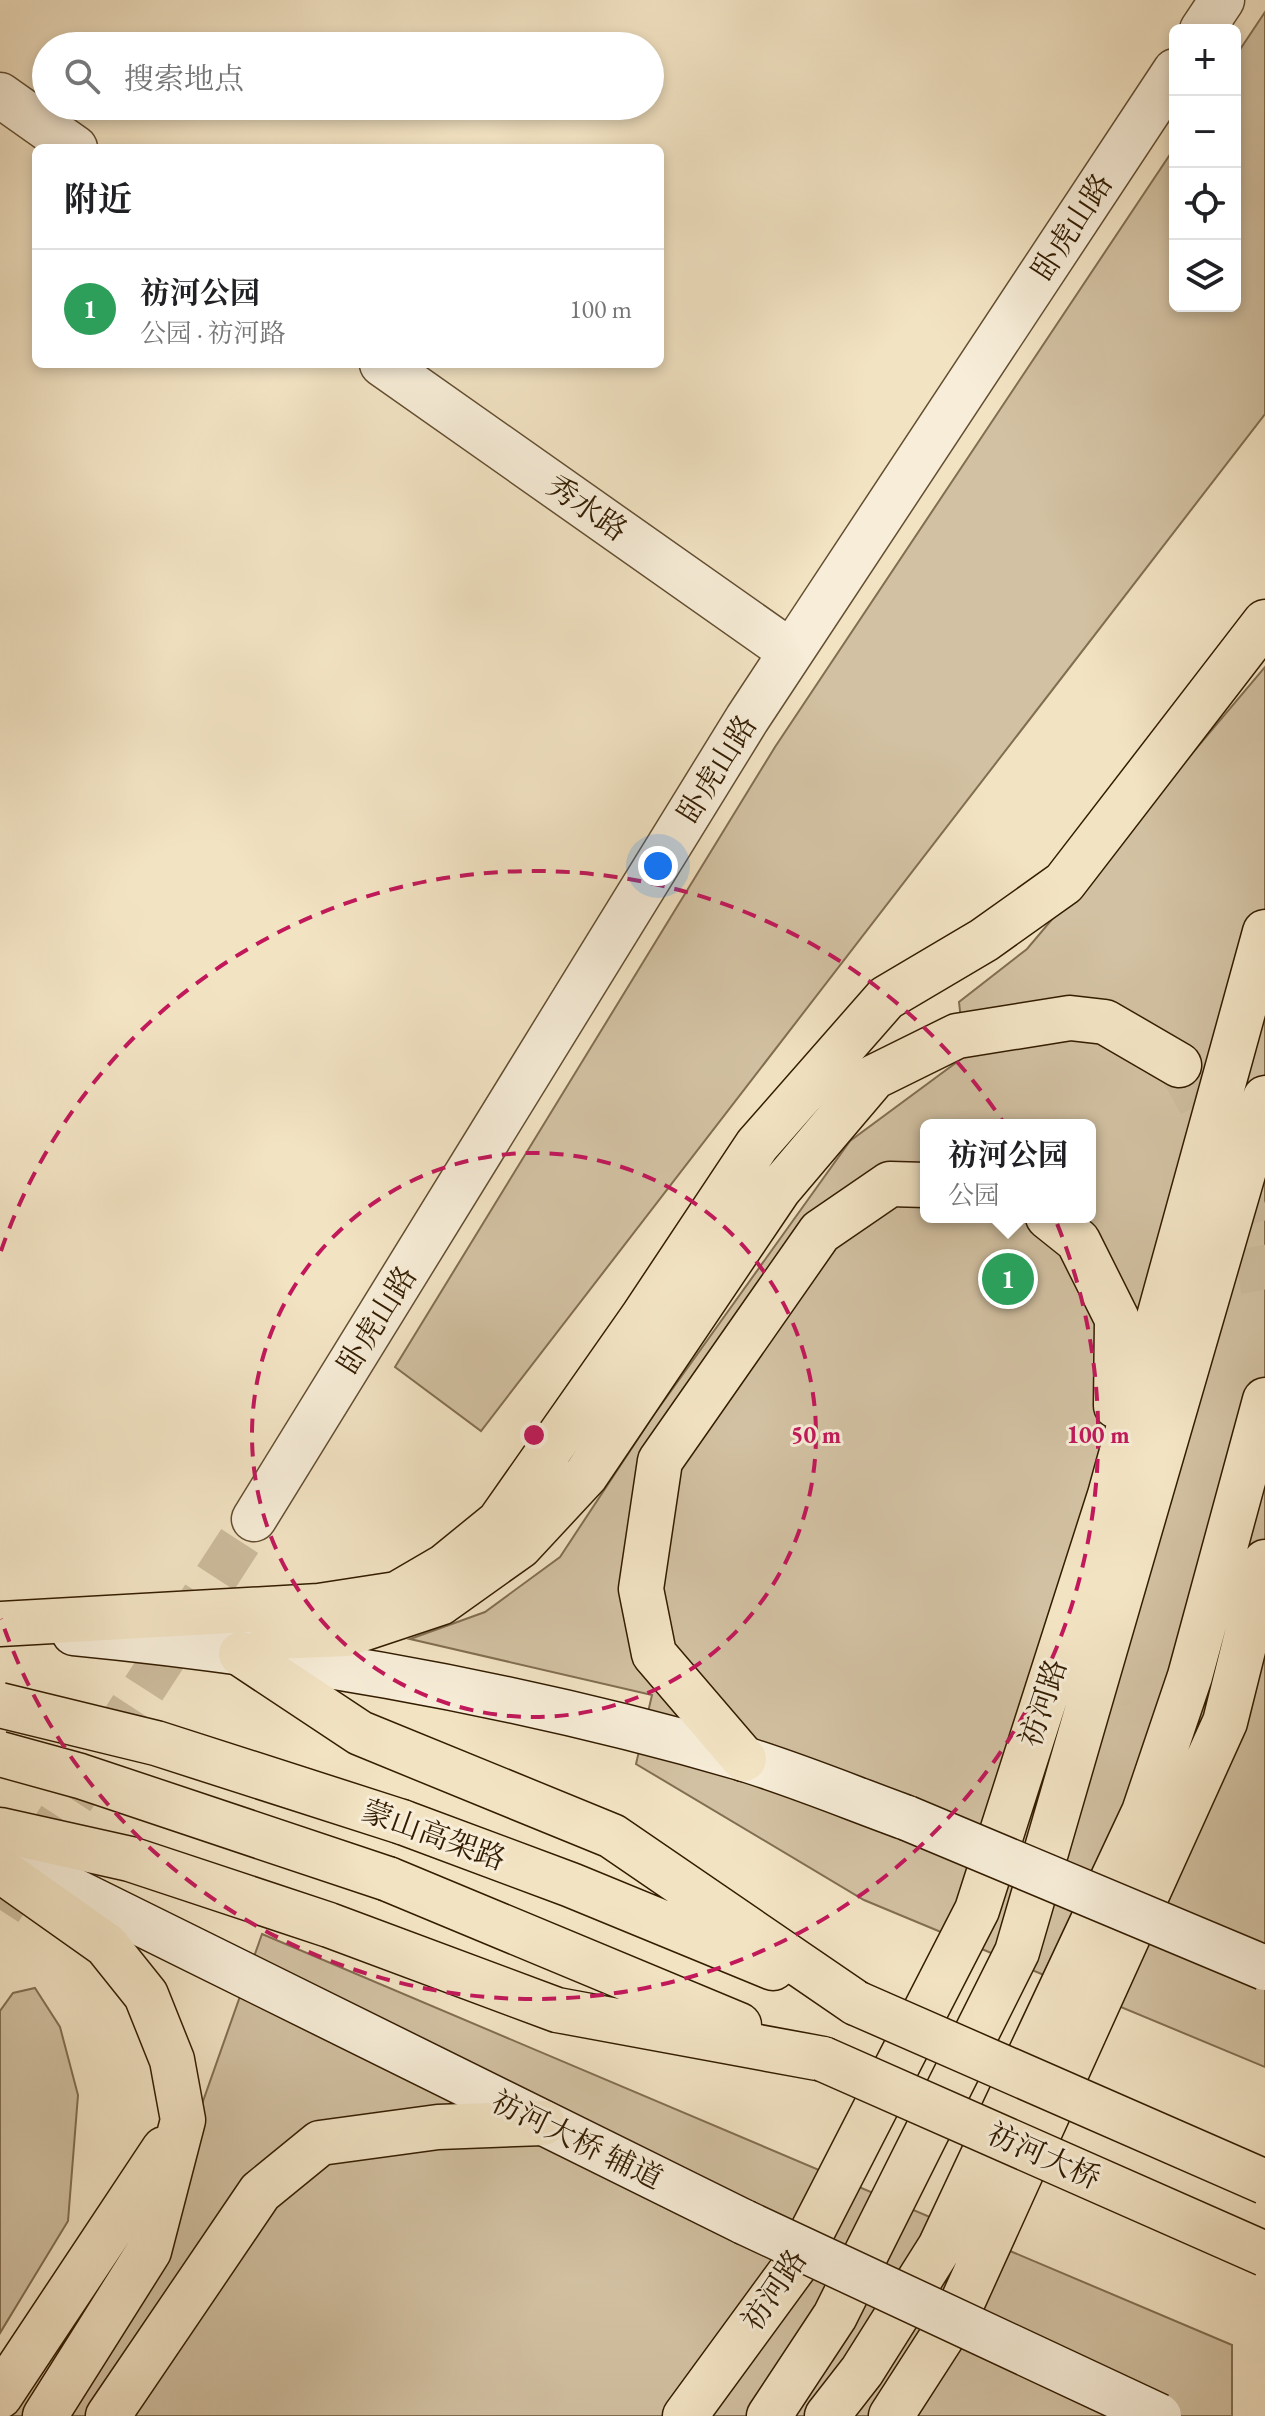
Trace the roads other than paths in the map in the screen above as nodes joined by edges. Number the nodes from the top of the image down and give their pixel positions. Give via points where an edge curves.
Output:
1 (1222, 0) edge
2 (1206, 24) edge
3 (1169, 80) edge
4 (0, 95) edge
5 (32, 118) edge
6 (35, 120) edge
7 (69, 144) edge
8 (388, 368) edge
9 (1265, 622) edge
10 (791, 652) junction
11 (1265, 932) edge
12 (1179, 1065) tunnel mouth
13 (1265, 1098) edge
14 (920, 1185) edge
15 (1056, 1223) edge
16 (1265, 1400) edge
17 (1110, 1495) junction
18 (254, 1519) tunnel mouth
19 (1265, 1562) edge
20 (0, 1625) edge
21 (166, 1642) junction
22 (241, 1654) junction
23 (0, 1705) edge
24 (0, 1754) edge
25 (744, 1759) junction
26 (0, 1830) edge
27 (0, 1854) edge
28 (0, 1870) edge
29 (1265, 1968) edge
30 (856, 2003) junction
31 (823, 2059) junction
32 (183, 2120) junction
33 (543, 2123) junction
34 (1265, 2182) edge
35 (1265, 2254) edge
36 (0, 2396) edge
37 (45, 2416) edge
38 (108, 2416) edge
39 (685, 2416) edge
40 (769, 2416) edge
41 (827, 2416) edge
42 (891, 2416) edge
43 (1159, 2416) edge

1 - 2 main road
3 - 10 main road, 卧虎山路
4 - 5 main road
6 - 7 main road
8 - 10 main road, 秀水路
9 - 20 main road via 1064,883 984,940 886,998 757,1145 499,1522 445,1566 397,1594 319,1606
10 - 18 main road, 卧虎山路
11 - 17 main road, 祊河路
12 - 21 main road via 1105,1022 1070,1018 957,1036 874,1077 779,1189 586,1475 520,1546 440,1603 347,1634
13 - 40 main road, 祊河路 via 1017,1952 835,2316
14 - 25 main road via 890,1184 820,1232 660,1461 641,1589 654,1654
15 - 17 main road via 1078,1241 1117,1319
16 - 41 main road via 1190,1676 1144,1812 940,2247 862,2371
17 - 39 main road, 祊河路 via 977,1910 794,2267
19 - 42 main road via 1225,1722 958,2312
20 - 21 main road
21 - 22 main road
22 - 25 main road via 355,1669 576,1715
22 - 30 main road via 360,1733 612,1836
23 - 30 main road, 蒙山高架路, bridge via 156,1743 402,1822 571,1885
24 - 31 main road, 蒙山高架路, bridge via 388,1879
25 - 29 main road, bridge via 907,1818
26 - 31 main road via 144,1863 557,2010
27 - 33 main road, 祊河大桥 辅道
28 - 32 main road via 106,1945 146,1995 172,2060
30 - 34 main road, bridge
31 - 35 main road, 祊河大桥, bridge
32 - 36 main road
32 - 37 main road via 149,2251
33 - 38 main road via 438,2127 320,2143 260,2192
33 - 43 main road, 祊河大桥 辅道, bridge

